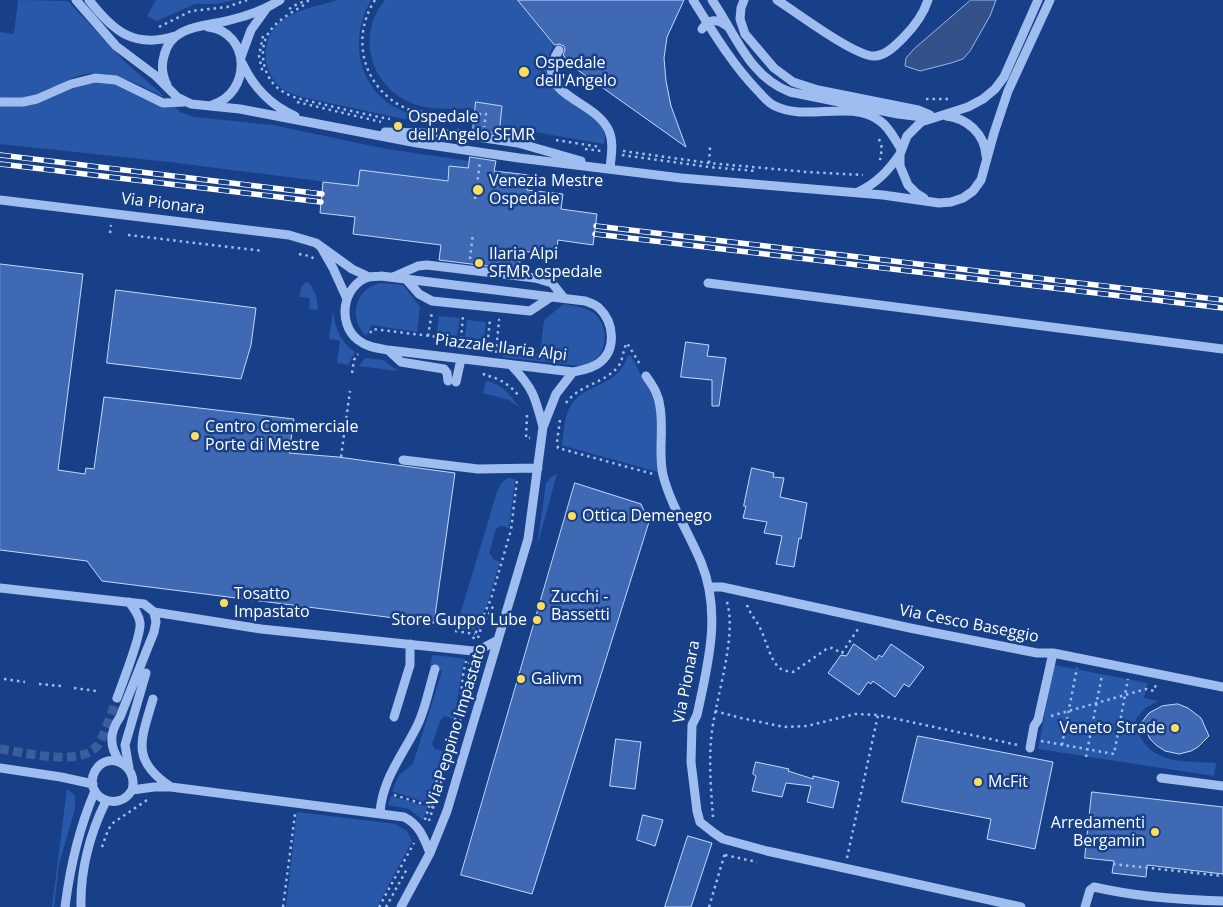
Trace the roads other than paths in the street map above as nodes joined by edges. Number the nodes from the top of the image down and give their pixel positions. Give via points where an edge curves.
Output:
1 (76, 0) edge
2 (89, 0) edge
3 (280, 0) edge
4 (693, 0) edge
5 (712, 0) edge
6 (777, 0) edge
7 (928, 0) edge
8 (1038, 0) edge
9 (1050, 0) edge
10 (742, 1) edge
11 (266, 8) junction
12 (203, 26) junction
13 (705, 26) junction
14 (727, 26) junction
15 (175, 36) junction
16 (559, 50) dead end
17 (241, 60) junction
18 (170, 90) junction
19 (0, 102) edge
20 (184, 102) junction
21 (199, 106) junction
22 (935, 117) junction
23 (304, 120) junction
24 (358, 132) junction
25 (901, 151) junction
26 (986, 166) junction
27 (607, 169) junction
28 (857, 192) junction
29 (0, 200) edge
30 (926, 200) junction
31 (321, 246) junction
32 (369, 277) junction
33 (392, 278) junction
34 (406, 279) junction
35 (708, 284) dead end
36 (551, 297) junction
37 (564, 298) junction
38 (347, 299) junction
39 (1223, 349) edge
40 (388, 350) junction
41 (461, 359) junction
42 (511, 365) junction
43 (573, 372) junction
44 (646, 376) road end
45 (543, 427) junction
46 (404, 460) dead end
47 (538, 468) junction
48 (710, 587) junction
49 (0, 588) edge
50 (129, 602) junction
51 (154, 612) junction
52 (498, 640) junction
53 (410, 644) junction
54 (1053, 652) junction
55 (435, 669) dead end
56 (146, 673) dead end
57 (1223, 687) edge
58 (117, 698) tunnel mouth
59 (153, 699) dead end
60 (394, 717) dead end
61 (1030, 748) road end
62 (120, 762) junction
63 (0, 768) edge
64 (129, 768) junction
65 (1161, 778) dead end
66 (1223, 786) edge
67 (94, 787) junction
68 (171, 787) junction
69 (132, 790) junction
70 (106, 801) junction
71 (380, 813) junction
72 (430, 853) junction
73 (1223, 901) edge
74 (65, 907) edge
75 (81, 907) edge
76 (401, 907) edge
77 (1021, 907) edge
78 (1085, 907) edge

1 - 18 street via 116,46
2 - 15 street via 112,26 124,34 152,42
3 - 11 street
4 - 13 street
5 - 14 street
6 - 7 street via 855,50 875,56 884,54 912,30
8 - 22 street via 1004,77 995,89 968,107
9 - 26 street via 1008,91
10 - 22 street via 740,19 746,34 774,68 793,82 918,110
11 - 12 street
11 - 17 street via 251,30
12 - 15 street
12 - 17 street via 228,35
13 - 14 street via 717,20
13 - 25 street via 744,76 774,105 797,112 846,112 870,116 887,127
14 - 22 street via 755,66 776,86 790,92 867,108
15 - 18 street via 162,63 164,80
16 - 27 street via 552,60 556,86 599,116 609,131 612,149
17 - 21 street via 240,77 229,95 213,104
17 - 23 street via 252,83 264,96
18 - 20 street
19 - 20 street via 37,99 94,78 116,80 163,103
20 - 21 street
21 - 23 street
22 - 25 street via 914,127
22 - 26 street via 953,117 971,126 979,134 986,153
23 - 24 street
24 - 27 street
24 - 27 street via 458,134 518,143
25 - 28 street via 881,178
25 - 30 street via 900,166 908,185
26 - 30 street via 973,191 962,198 939,203
27 - 28 street
28 - 30 street
29 - 31 street, Via Pionara via 288,235
31 - 32 street, Via Pionara via 352,269
31 - 38 street
32 - 33 street, Piazzale Ilaria Alpi
32 - 38 street via 352,289
33 - 34 street, Piazzale Ilaria Alpi
33 - 37 street via 426,265 535,278 552,283
34 - 36 street, Piazzale Ilaria Alpi
34 - 36 street via 419,294 440,302 530,311
35 - 39 street
36 - 37 street, Piazzale Ilaria Alpi
37 - 43 street, Piazzale Ilaria Alpi via 597,306 609,322 611,331 608,353 600,362
38 - 40 street, Piazzale Ilaria Alpi via 344,310 350,332 367,346
40 - 41 street, Piazzale Ilaria Alpi
40 - 41 street via 401,362 444,369 452,381
41 - 42 street, Piazzale Ilaria Alpi
42 - 43 street, Piazzale Ilaria Alpi
42 - 45 street, Via Peppino Impastato via 535,396
43 - 45 street, Via Peppino Impastato via 556,394
44 - 48 street, Via Pionara via 656,390 660,406 663,474
45 - 47 street, Via Peppino Impastato
46 - 47 street via 478,469
47 - 52 street, Via Peppino Impastato via 528,539
48 - 54 street, Via Cesco Baseggio via 1037,653
48 - 77 street, Via Pionara via 711,647 692,725 691,762 700,822 728,840 767,851
49 - 50 street
50 - 51 street via 144,604
50 - 58 street via 138,614 140,624
51 - 53 street via 261,629
51 - 62 street via 156,622 152,639 113,727 112,751
52 - 53 street via 474,651
52 - 72 street, Via Peppino Impastato via 447,811
53 - 60 street via 410,665
54 - 57 street, Via Cesco Baseggio
54 - 61 street
55 - 71 street via 417,728 398,758 380,800
56 - 64 street via 125,745
59 - 68 street via 142,741 142,754 156,776
62 - 64 street
62 - 67 street via 100,765 96,770
63 - 67 street via 61,777
64 - 69 street via 134,779
65 - 66 street
67 - 70 street
67 - 74 street via 70,869
68 - 69 street
68 - 71 street
69 - 70 street via 124,799
70 - 75 street via 82,872
71 - 72 street via 414,822
72 - 76 street, Via Peppino Impastato
73 - 78 street via 1157,898 1094,887

